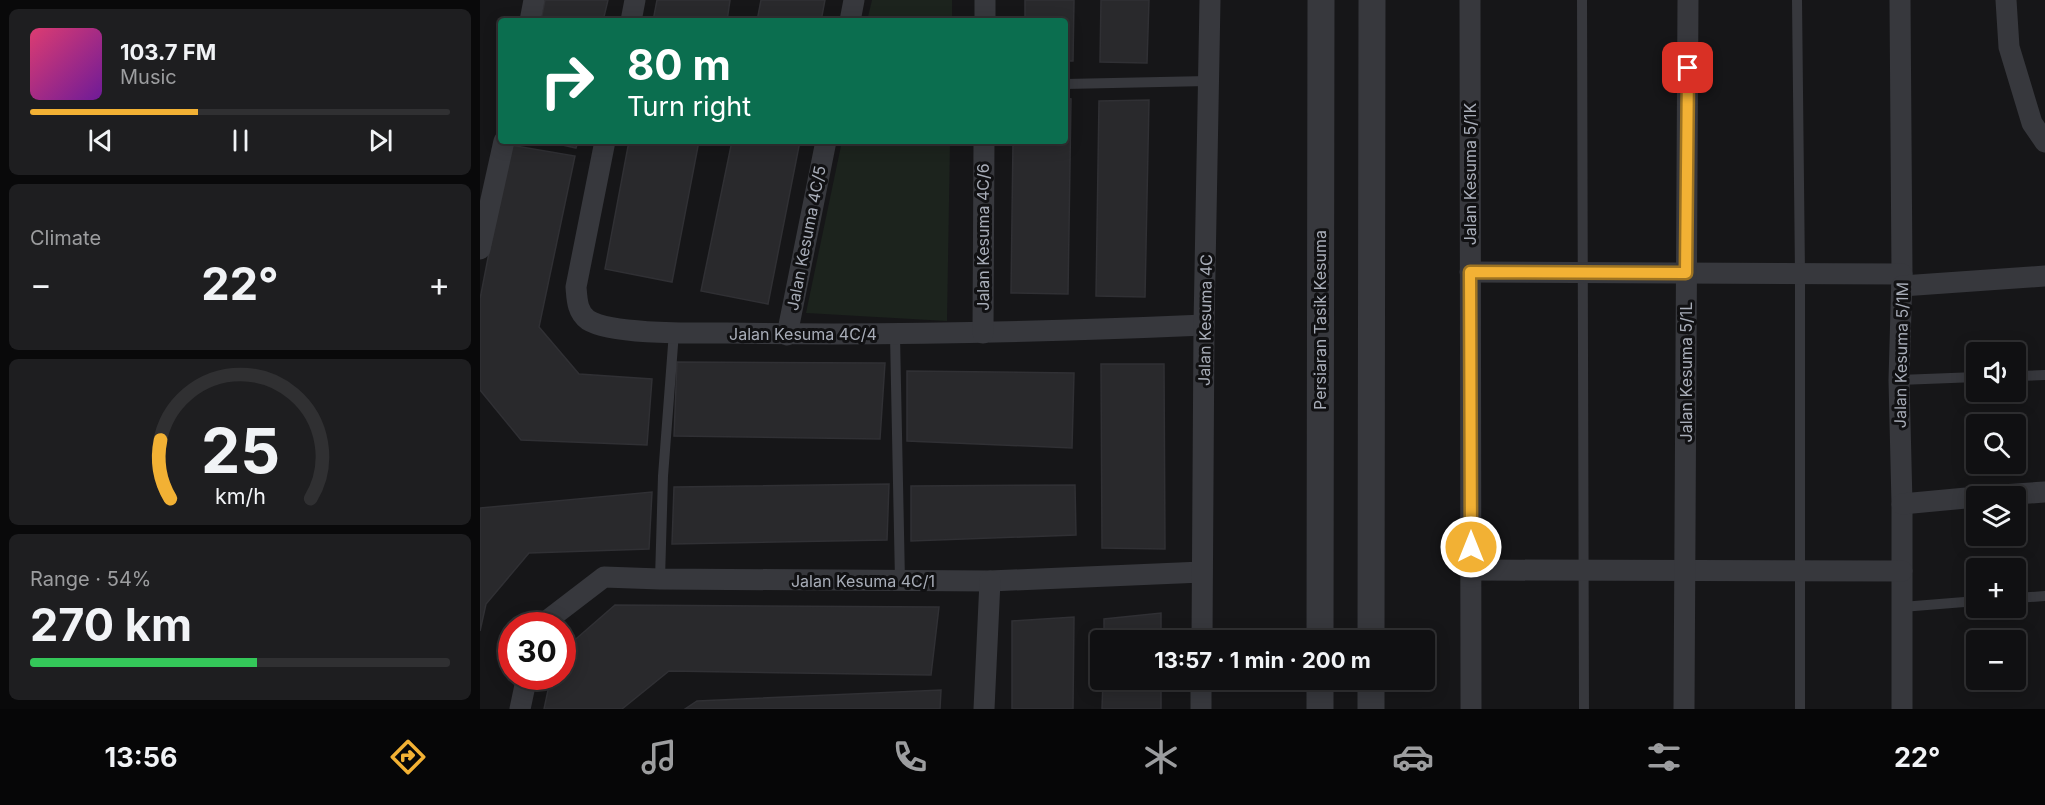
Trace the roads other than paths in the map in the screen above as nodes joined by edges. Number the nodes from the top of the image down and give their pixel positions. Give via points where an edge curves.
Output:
1 (534, 0) edge
2 (635, 0) edge
3 (854, 0) edge
4 (985, 0) edge
5 (1210, 0) edge
6 (1321, 0) edge
7 (1372, 0) edge
8 (1470, 0) edge
9 (1582, 0) edge
10 (1688, 0) edge
11 (1797, 0) edge
12 (1900, 0) edge
13 (2006, 0) edge
14 (531, 18) edge
15 (632, 18) edge
16 (851, 18) edge
17 (985, 18) edge
18 (1208, 81) junction
19 (1068, 84) edge
20 (2045, 142) edge
21 (503, 144) edge
22 (604, 144) edge
23 (825, 144) edge
24 (984, 144) edge
25 (480, 249) edge
26 (1470, 272) junction
27 (1582, 273) junction
28 (1686, 273) junction
29 (1800, 274) junction
30 (2045, 276) edge
31 (1902, 280) junction
32 (1204, 326) junction
33 (674, 332) junction
34 (983, 333) junction
35 (787, 334) junction
36 (895, 335) junction
37 (2045, 375) edge
38 (2026, 376) edge
39 (1966, 377) edge
40 (1899, 380) junction
41 (2045, 492) edge
42 (2026, 493) edge
43 (1966, 498) edge
44 (1902, 504) junction
45 (1471, 570) junction
46 (1800, 570) junction
47 (1584, 571) junction
48 (1685, 571) junction
49 (1902, 571) junction
50 (1202, 572) junction
51 (660, 579) junction
52 (900, 581) junction
53 (990, 581) junction
54 (2045, 596) edge
55 (2026, 597) edge
56 (1966, 602) edge
57 (1902, 607) junction
58 (558, 612) edge
59 (1202, 630) edge
60 (1320, 630) edge
61 (1371, 630) edge
62 (524, 690) edge
63 (1201, 690) edge
64 (1320, 690) edge
65 (1371, 690) edge
66 (520, 709) edge
67 (984, 709) edge
68 (1201, 709) edge
69 (1320, 709) edge
70 (1371, 709) edge
71 (1471, 709) edge
72 (1584, 709) edge
73 (1684, 709) edge
74 (1800, 709) edge
75 (1902, 709) edge

1 - 14 street
2 - 15 street
3 - 16 street
4 - 17 street
5 - 18 street, Jalan Kesuma 4C
6 - 60 street, Persiaran Tasik Kesuma
7 - 61 street
8 - 26 street, Jalan Kesuma 5/1K
9 - 27 lane
10 - 28 street, Jalan Kesuma 5/1L
11 - 29 lane
12 - 31 street, Jalan Kesuma 5/1M
13 - 20 street via 2009,47 2032,123
18 - 19 lane
18 - 32 street, Jalan Kesuma 4C
21 - 25 street
22 - 33 street, Jalan Kesuma 4C/4 via 576,287 577,306 587,319 609,328
23 - 35 street, Jalan Kesuma 4C/5
24 - 34 street, Jalan Kesuma 4C/6
26 - 27 street
26 - 45 street, Jalan Kesuma 5/1K
27 - 28 street
27 - 47 lane
28 - 29 street
28 - 48 street, Jalan Kesuma 5/1L
29 - 31 street
29 - 46 lane
30 - 31 street
31 - 40 street, Jalan Kesuma 5/1M
32 - 34 street, Jalan Kesuma 4C/4
32 - 50 street, Jalan Kesuma 4C
33 - 35 street, Jalan Kesuma 4C/4
33 - 51 lane
34 - 36 street, Jalan Kesuma 4C/4
35 - 36 street, Jalan Kesuma 4C/4
36 - 52 lane
37 - 38 lane
39 - 40 lane
40 - 44 street, Jalan Kesuma 5/1M
41 - 42 street
43 - 44 street
44 - 49 street, Jalan Kesuma 5/1M
45 - 47 street
45 - 71 street, Jalan Kesuma 5/1K
46 - 48 street
46 - 49 street
46 - 74 lane
47 - 48 street
47 - 72 lane
48 - 73 street, Jalan Kesuma 5/1L
49 - 57 street, Jalan Kesuma 5/1M
50 - 53 street, Jalan Kesuma 4C/1
50 - 59 street, Jalan Kesuma 4C
51 - 52 street, Jalan Kesuma 4C/1
51 - 58 street, Jalan Kesuma 4C/1 via 604,577
52 - 53 street, Jalan Kesuma 4C/1
53 - 67 street
54 - 55 lane
56 - 57 lane
57 - 75 street, Jalan Kesuma 5/1M
62 - 66 street
63 - 68 street
64 - 69 street
65 - 70 street

